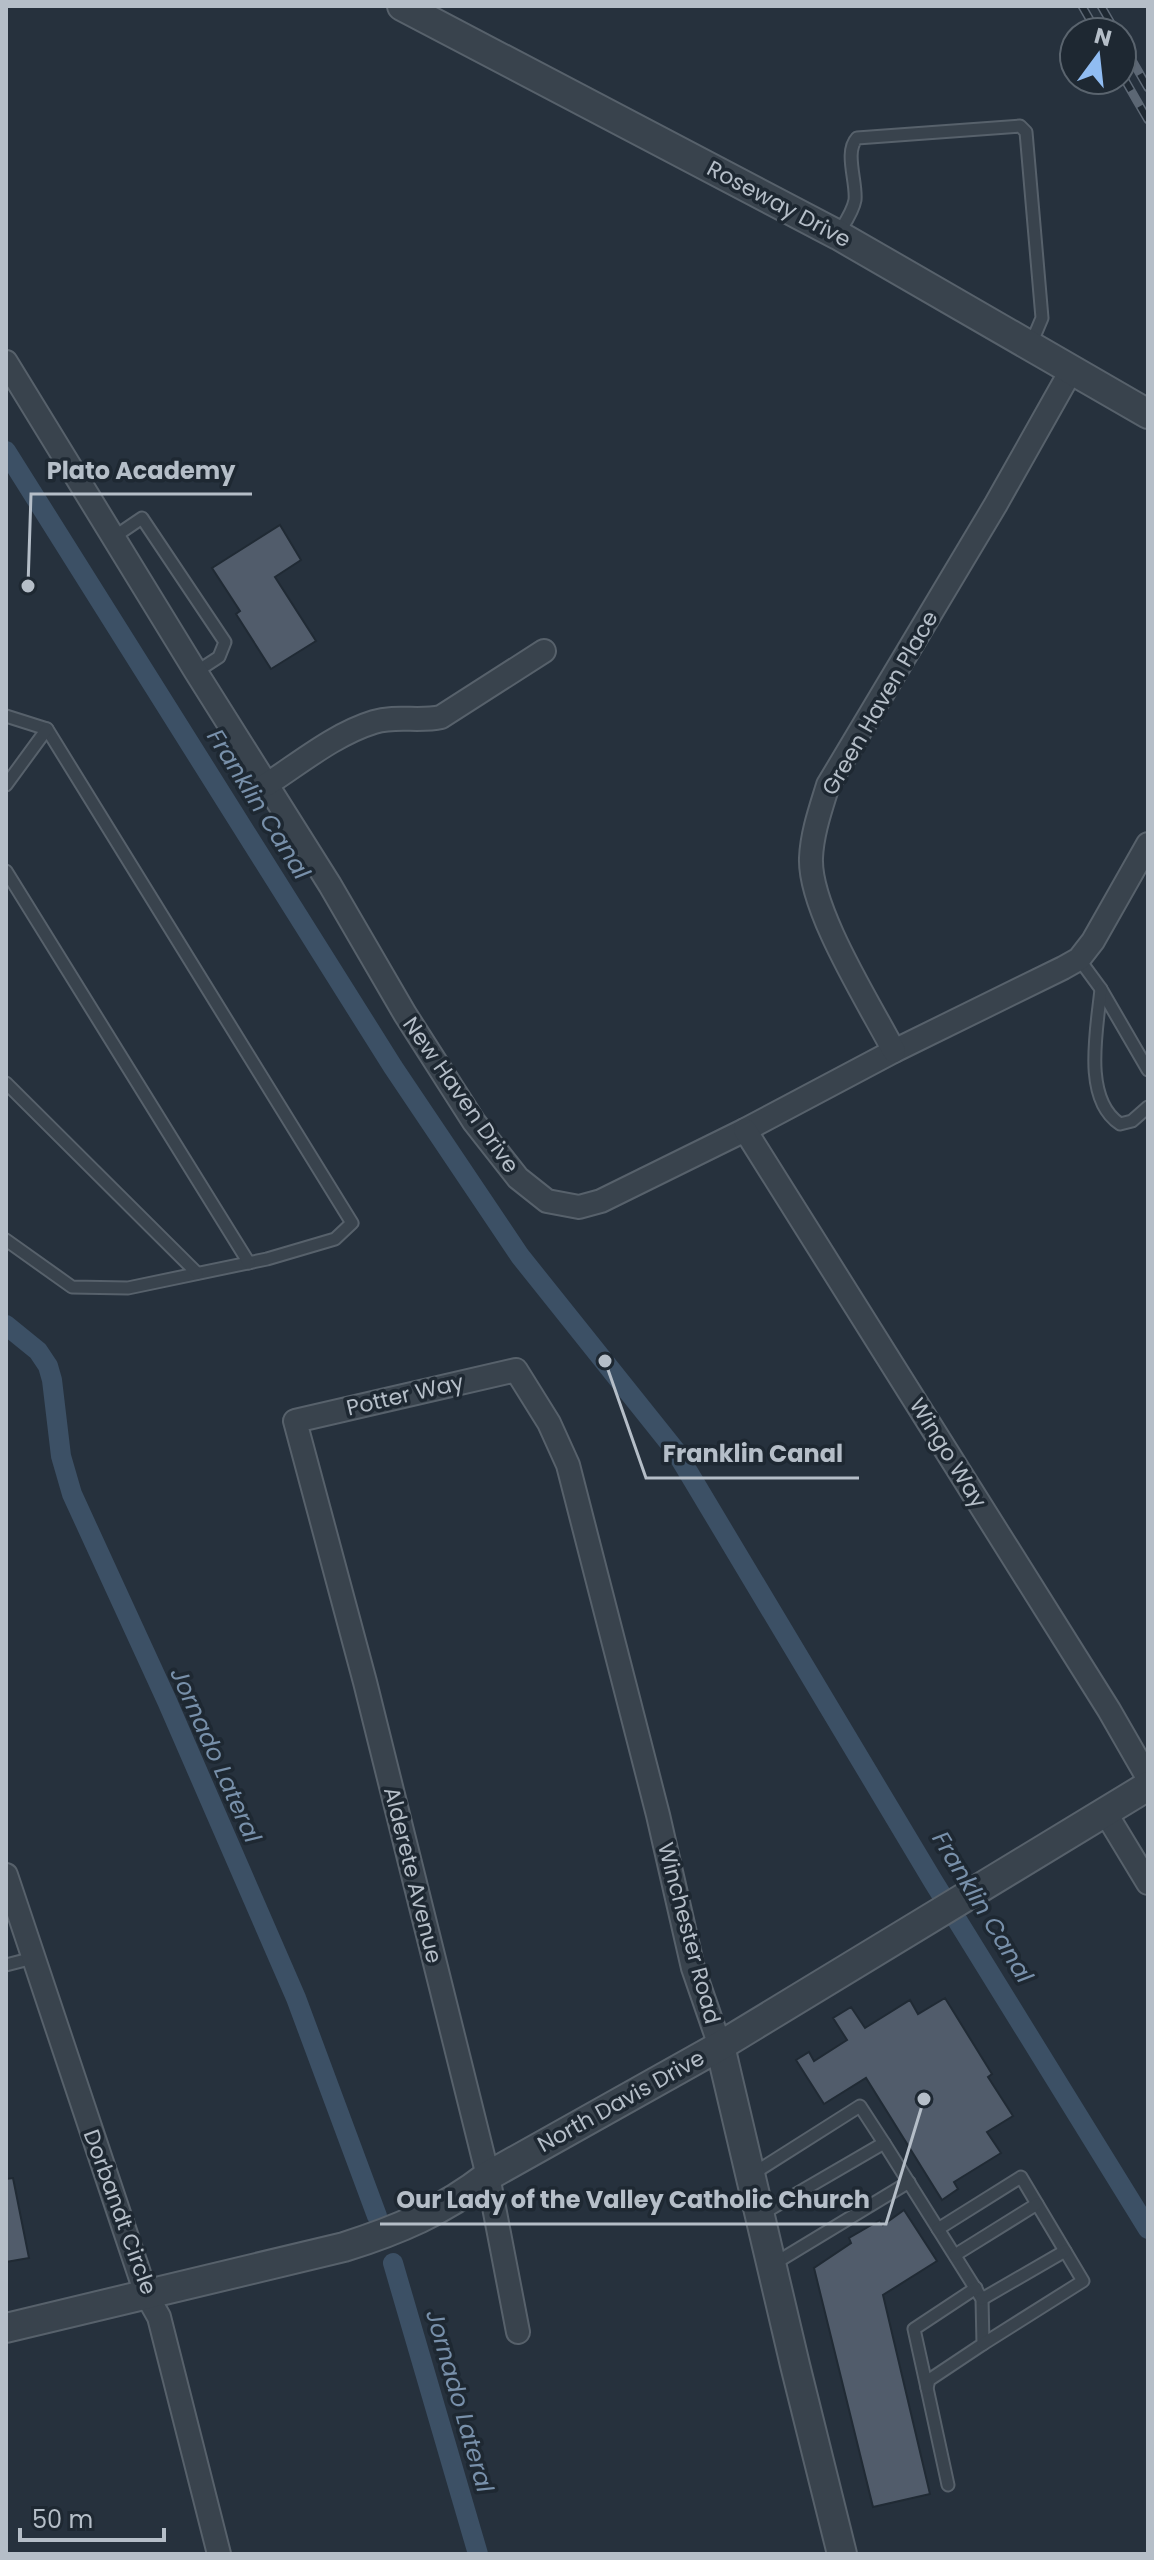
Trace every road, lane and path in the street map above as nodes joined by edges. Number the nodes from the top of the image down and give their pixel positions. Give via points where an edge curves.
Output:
1 (402, 6) edge
2 (838, 235) junction
3 (1030, 346) junction
4 (6, 362) edge
5 (1072, 369) junction
6 (1148, 414) edge
7 (114, 537) junction
8 (544, 651) dead end
9 (196, 672) junction
10 (6, 716) edge
11 (47, 729) junction
12 (6, 785) edge
13 (266, 785) junction
14 (1148, 844) edge
15 (6, 871) edge
16 (1079, 959) junction
17 (1101, 989) junction
18 (894, 1051) junction
19 (1148, 1070) edge
20 (6, 1083) edge
21 (1148, 1107) edge
22 (745, 1130) junction
23 (6, 1240) edge
24 (249, 1263) junction
25 (197, 1273) junction
26 (516, 1370) joint
27 (295, 1421) joint
28 (1148, 1778) edge
29 (1148, 1786) edge
30 (1105, 1812) junction
31 (6, 1875) edge
32 (1148, 1883) edge
33 (33, 1958) junction
34 (6, 1965) edge
35 (720, 2046) junction
36 (884, 2143) junction
37 (488, 2176) junction
38 (751, 2176) junction
39 (909, 2182) junction
40 (1037, 2204) junction
41 (760, 2215) junction
42 (938, 2229) junction
43 (1065, 2251) junction
44 (955, 2255) junction
45 (772, 2266) junction
46 (979, 2293) junction
47 (146, 2294) junction
48 (6, 2328) edge
49 (518, 2332) dead end
50 (983, 2344) junction
51 (927, 2388) junction
52 (948, 2485) dead end
53 (219, 2554) edge
54 (842, 2554) edge

1 - 2 street, Roseway Drive
2 - 3 street, Roseway Drive
2 - 3 lane via 854,206 852,146 857,138 1020,126 1026,132 1042,318
3 - 5 street, Roseway Drive
4 - 7 street, New Haven Drive
5 - 6 street, Roseway Drive
5 - 18 street, Green Haven Place via 828,785 816,825 811,860 822,913
7 - 9 street, New Haven Drive
7 - 9 lane via 142,518 225,642 219,657
8 - 13 street via 441,717 374,721
9 - 13 street, New Haven Drive
10 - 11 lane
11 - 12 lane
11 - 24 lane via 352,1223 335,1239
13 - 22 street, New Haven Drive via 474,1122 537,1194 579,1207 601,1201
14 - 16 street, New Haven Drive
15 - 24 lane
16 - 17 lane
16 - 18 street, New Haven Drive
17 - 19 lane
17 - 21 lane via 1095,1053 1098,1097 1109,1117 1120,1124
18 - 22 street, New Haven Drive
20 - 25 lane
22 - 28 street, Wingo Way
23 - 25 lane via 72,1287 128,1288
24 - 25 lane
26 - 27 street, Potter Way
26 - 35 street, Winchester Road via 568,1465 693,1968
27 - 37 street, Alderete Avenue
29 - 30 street, North Davis Drive
30 - 32 street
30 - 35 street, North Davis Drive
31 - 33 street, Dorbandt Circle
33 - 34 lane
33 - 47 street, Dorbandt Circle
35 - 37 street, North Davis Drive
35 - 38 street, Winchester Road
36 - 38 lane via 860,2106
36 - 39 lane
36 - 41 lane
37 - 47 street, North Davis Drive via 463,2196 394,2231
37 - 49 street, Alderete Avenue
38 - 41 street, Winchester Road
39 - 42 lane
39 - 45 lane
40 - 42 lane via 1021,2177
40 - 43 lane
40 - 44 lane
41 - 45 street, Winchester Road
42 - 44 lane
43 - 46 lane
43 - 50 lane via 1083,2281
44 - 46 lane
45 - 54 street, Winchester Road
46 - 50 lane
46 - 51 lane via 914,2329
47 - 48 street, North Davis Drive
47 - 53 street, Dorbandt Circle via 159,2317
50 - 51 lane via 929,2380
51 - 52 lane

